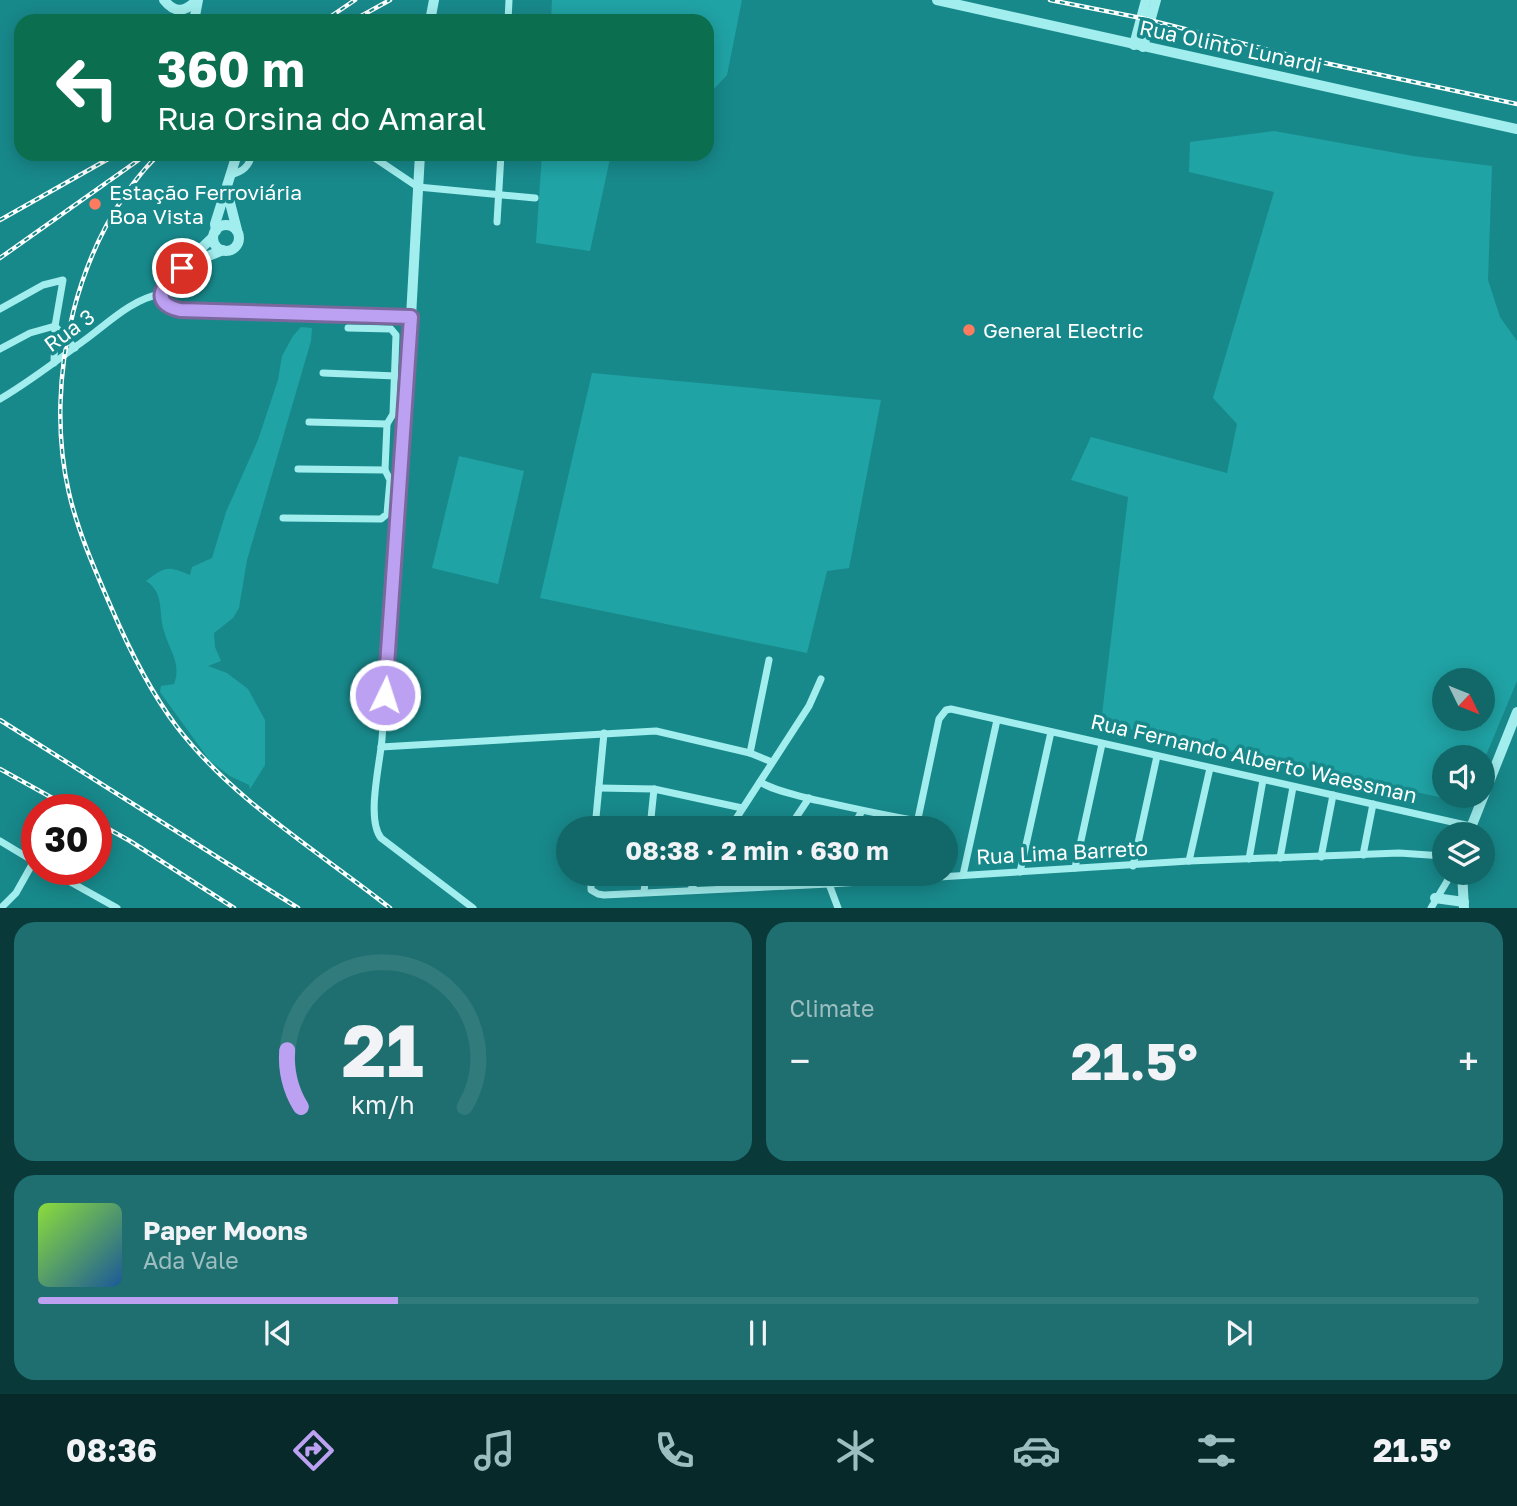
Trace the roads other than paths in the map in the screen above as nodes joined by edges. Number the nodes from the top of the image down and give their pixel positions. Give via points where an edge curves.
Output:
1 (197, 0) edge
2 (937, 0) edge
3 (1146, 0) edge
4 (1156, 0) edge
5 (167, 3) edge
6 (1139, 46) junction
7 (1517, 129) edge
8 (235, 161) edge
9 (250, 161) edge
10 (379, 161) edge
11 (420, 161) edge
12 (500, 161) edge
13 (231, 175) junction
14 (418, 187) junction
15 (227, 188) junction
16 (498, 195) junction
17 (535, 198) dead end
18 (497, 222) dead end
19 (237, 230) junction
20 (214, 234) junction
21 (223, 250) junction
22 (182, 268) junction
23 (161, 294) junction
24 (0, 309) edge
25 (411, 317) junction
26 (55, 326) junction
27 (348, 328) dead end
28 (75, 348) junction
29 (0, 349) edge
30 (54, 363) junction
31 (323, 373) dead end
32 (396, 376) junction
33 (0, 399) edge
34 (309, 422) dead end
35 (387, 424) junction
36 (387, 436) junction
37 (402, 438) junction
38 (298, 469) dead end
39 (385, 470) junction
40 (283, 518) dead end
41 (769, 660) dead end
42 (821, 680) dead end
43 (1517, 712) edge
44 (997, 720) junction
45 (1051, 732) junction
46 (604, 733) junction
47 (1102, 744) junction
48 (381, 747) junction
49 (750, 753) junction
50 (1157, 756) junction
51 (772, 762) junction
52 (1210, 768) junction
53 (1263, 780) junction
54 (760, 782) junction
55 (1293, 786) junction
56 (600, 788) junction
57 (654, 789) junction
58 (1333, 795) junction
59 (809, 798) junction
60 (1373, 804) junction
61 (742, 808) junction
62 (862, 811) junction
63 (596, 816) edge
64 (651, 816) edge
65 (737, 816) edge
66 (797, 816) edge
67 (859, 816) edge
68 (883, 816) edge
69 (919, 816) edge
70 (1439, 822) edge
71 (1472, 822) edge
72 (0, 841) edge
73 (21, 854) edge
74 (1363, 855) junction
75 (1432, 855) edge
76 (1321, 857) junction
77 (1280, 858) junction
78 (1249, 859) junction
79 (1189, 862) junction
80 (1133, 866) junction
81 (1075, 868) junction
82 (1020, 872) junction
83 (958, 875) edge
84 (963, 875) junction
85 (21, 885) edge
86 (76, 885) edge
87 (1445, 885) edge
88 (1463, 885) edge
89 (591, 886) edge
90 (645, 886) edge
91 (693, 886) edge
92 (773, 886) edge
93 (831, 886) edge
94 (691, 889) junction
95 (644, 892) junction
96 (1434, 903) edge
97 (1464, 905) edge
98 (1, 908) edge
99 (117, 908) edge
100 (473, 908) edge
101 (838, 908) edge

1 - 5 street via 182,10
2 - 6 street, Rua Olinto Lunardi
3 - 6 street
4 - 6 street
6 - 7 street, Rua Olinto Lunardi
8 - 13 street
9 - 13 street
10 - 14 street
11 - 14 street
12 - 16 street
13 - 15 street
14 - 16 street
14 - 25 street
15 - 19 street
15 - 20 street
16 - 17 street
16 - 18 street
19 - 20 street via 223,225
19 - 21 street via 237,246
20 - 21 street via 215,244
20 - 22 street
21 - 22 street
22 - 23 street via 163,285
23 - 25 street via 171,308 180,310
23 - 28 street, Rua 3 via 144,298
24 - 26 street via 43,285 63,281
25 - 37 street
26 - 28 street
26 - 29 street
26 - 30 street
27 - 32 street via 395,332
28 - 30 street, Rua 3
30 - 33 street, Rua 3
31 - 32 street
32 - 35 street via 393,414
34 - 35 street
35 - 36 street
36 - 37 street
36 - 39 street
37 - 48 street
38 - 39 street
39 - 40 street via 390,480 384,517
41 - 49 street
42 - 51 street
43 - 71 street, Rua Fernando Alberto Waessman
44 - 45 street, Rua Fernando Alberto Waessman
44 - 69 street, Rua Fernando Alberto Waessman via 946,710 939,719
44 - 84 street
45 - 47 street, Rua Fernando Alberto Waessman
45 - 82 street
46 - 48 street
46 - 49 street via 656,731
46 - 56 street
47 - 50 street, Rua Fernando Alberto Waessman
47 - 81 street
48 - 100 street via 374,821 377,833
49 - 51 street
50 - 52 street, Rua Fernando Alberto Waessman
50 - 80 street
51 - 54 street
52 - 53 street, Rua Fernando Alberto Waessman
52 - 79 street
53 - 55 street, Rua Fernando Alberto Waessman
53 - 78 street
54 - 59 street
54 - 61 street
55 - 58 street, Rua Fernando Alberto Waessman
55 - 77 street
56 - 57 street
56 - 63 street
57 - 61 street
57 - 64 street
58 - 60 street, Rua Fernando Alberto Waessman
58 - 76 street
59 - 62 street
59 - 66 street
60 - 70 street, Rua Fernando Alberto Waessman
60 - 74 street
61 - 65 street
62 - 67 street
62 - 68 street
72 - 73 street
74 - 75 street, Rua Lima Barreto
74 - 76 street, Rua Lima Barreto
76 - 77 street, Rua Lima Barreto
77 - 78 street, Rua Lima Barreto
78 - 79 street, Rua Lima Barreto
79 - 80 street, Rua Lima Barreto
80 - 81 street, Rua Lima Barreto
81 - 82 street, Rua Lima Barreto
82 - 84 street, Rua Lima Barreto
83 - 84 street, Rua Lima Barreto
85 - 98 street
86 - 99 street
87 - 96 street
88 - 97 street
89 - 95 street, Rua Lima Barreto via 598,894
90 - 95 street
91 - 94 street
92 - 94 street, Rua Lima Barreto
93 - 101 street
94 - 95 street, Rua Lima Barreto
96 - 97 street

